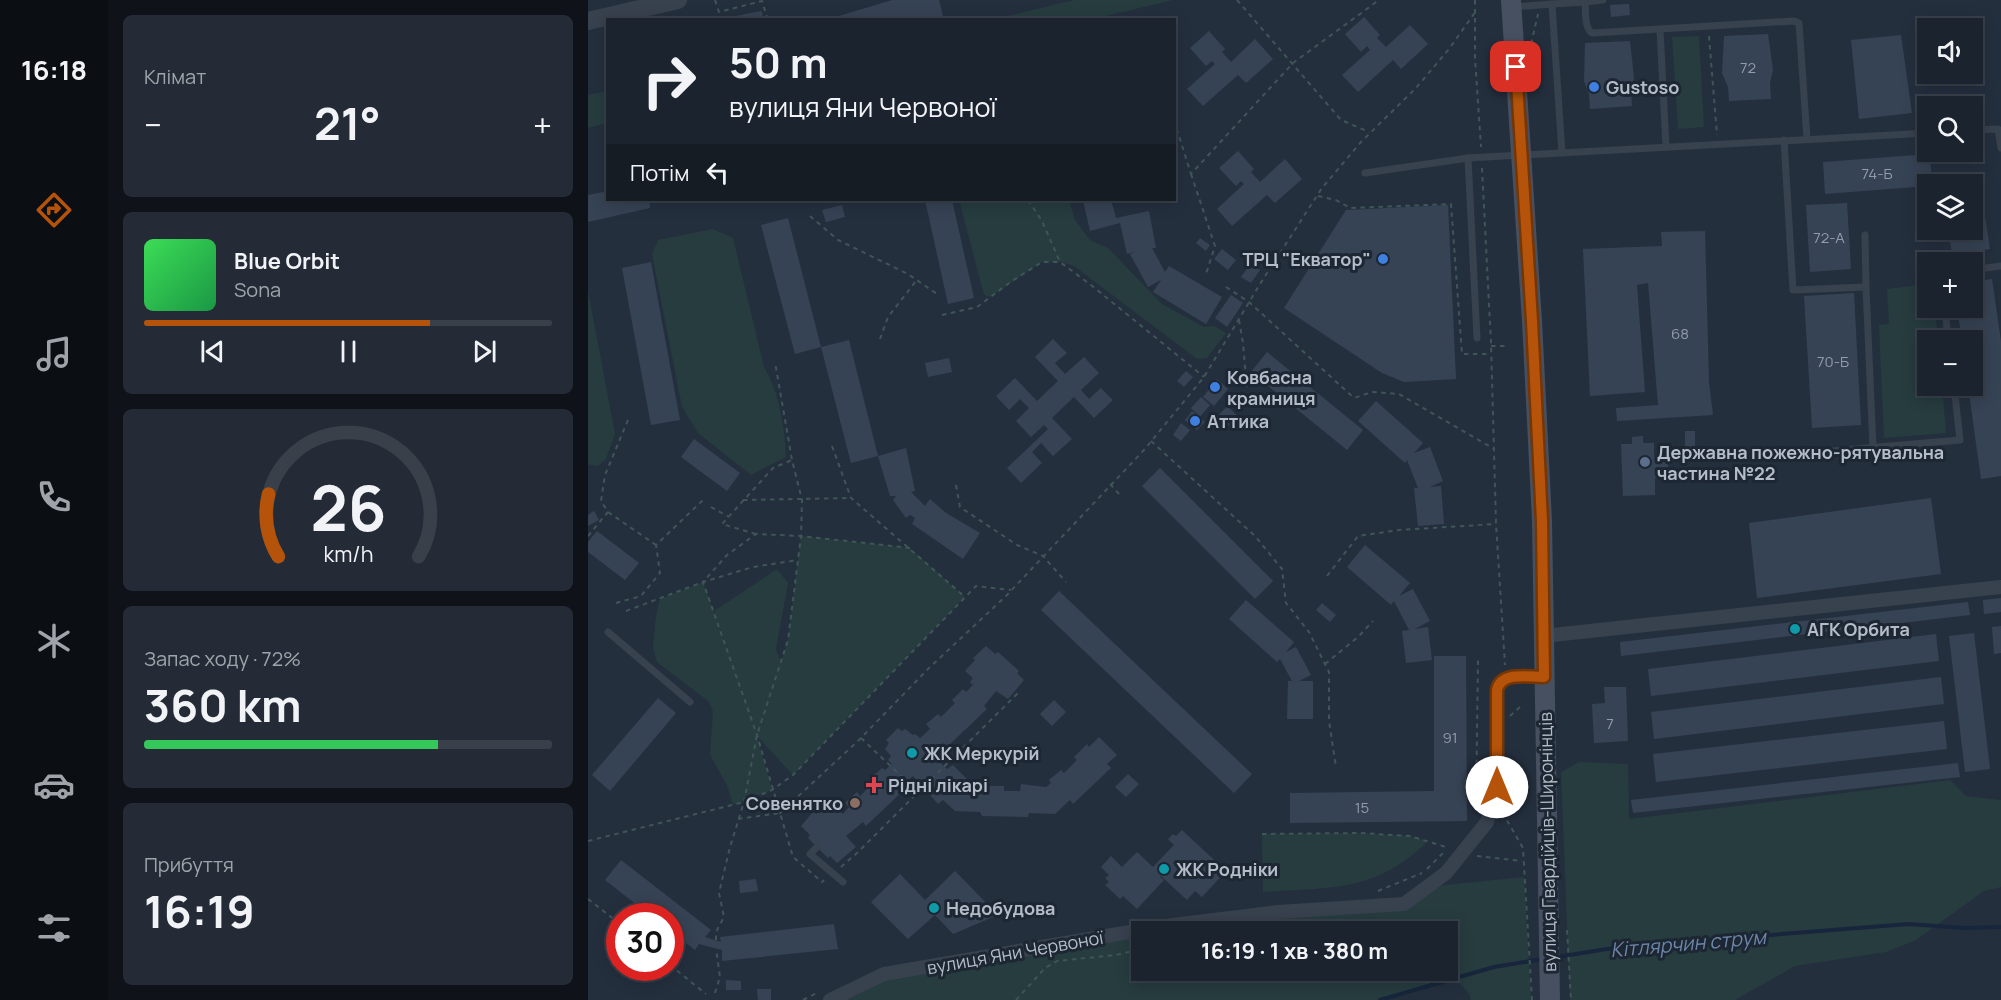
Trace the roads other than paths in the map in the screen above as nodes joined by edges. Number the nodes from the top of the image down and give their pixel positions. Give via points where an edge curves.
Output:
1 (678, 0) edge
2 (1604, 0) edge
3 (1585, 2) junction
4 (1511, 4) edge
5 (1552, 4) junction
6 (588, 21) edge
7 (1660, 29) junction
8 (1983, 130) edge
9 (1917, 134) edge
10 (1807, 139) junction
11 (1784, 140) junction
12 (1666, 147) junction
13 (2001, 148) edge
14 (1562, 153) junction
15 (1522, 155) junction
16 (1468, 158) junction
17 (1365, 173) dead end
18 (1864, 235) dead end
19 (2001, 266) edge
20 (1983, 268) edge
21 (1866, 287) junction
22 (1477, 338) dead end
23 (1955, 396) edge
24 (1873, 448) junction
25 (1798, 454) dead end
26 (2001, 587) edge
27 (608, 632) dead end
28 (1543, 636) junction
29 (1544, 677) junction
30 (690, 702) dead end
31 (817, 847) dead end
32 (843, 882) dead end
33 (826, 996) edge
34 (1550, 1000) edge

1 - 6 street
2 - 3 lane
3 - 5 lane
3 - 7 lane via 1587,26 1592,33
4 - 5 lane
4 - 15 main road, вулиця Гвардійців-Широнінців
5 - 14 lane
7 - 10 lane via 1799,23
7 - 12 lane
8 - 13 lane via 1998,129
9 - 10 lane
10 - 11 lane
11 - 12 lane
11 - 21 lane via 1793,290
12 - 14 lane
14 - 15 lane
15 - 16 lane
15 - 28 main road, вулиця Гвардійців-Широнінців via 1541,510
16 - 17 lane
16 - 22 lane
18 - 21 lane
19 - 20 lane
21 - 24 lane
23 - 24 lane via 1960,440
24 - 25 lane
26 - 28 street
27 - 30 lane
28 - 29 main road, вулиця Гвардійців-Широнінців
29 - 33 street, вулиця Яни Червоної via 1506,677 1500,682 1497,787 1486,822 1455,848 1446,873 1404,904 1278,912 1165,926 884,974
29 - 34 main road, вулиця Гвардійців-Широнінців
31 - 32 lane via 810,854

